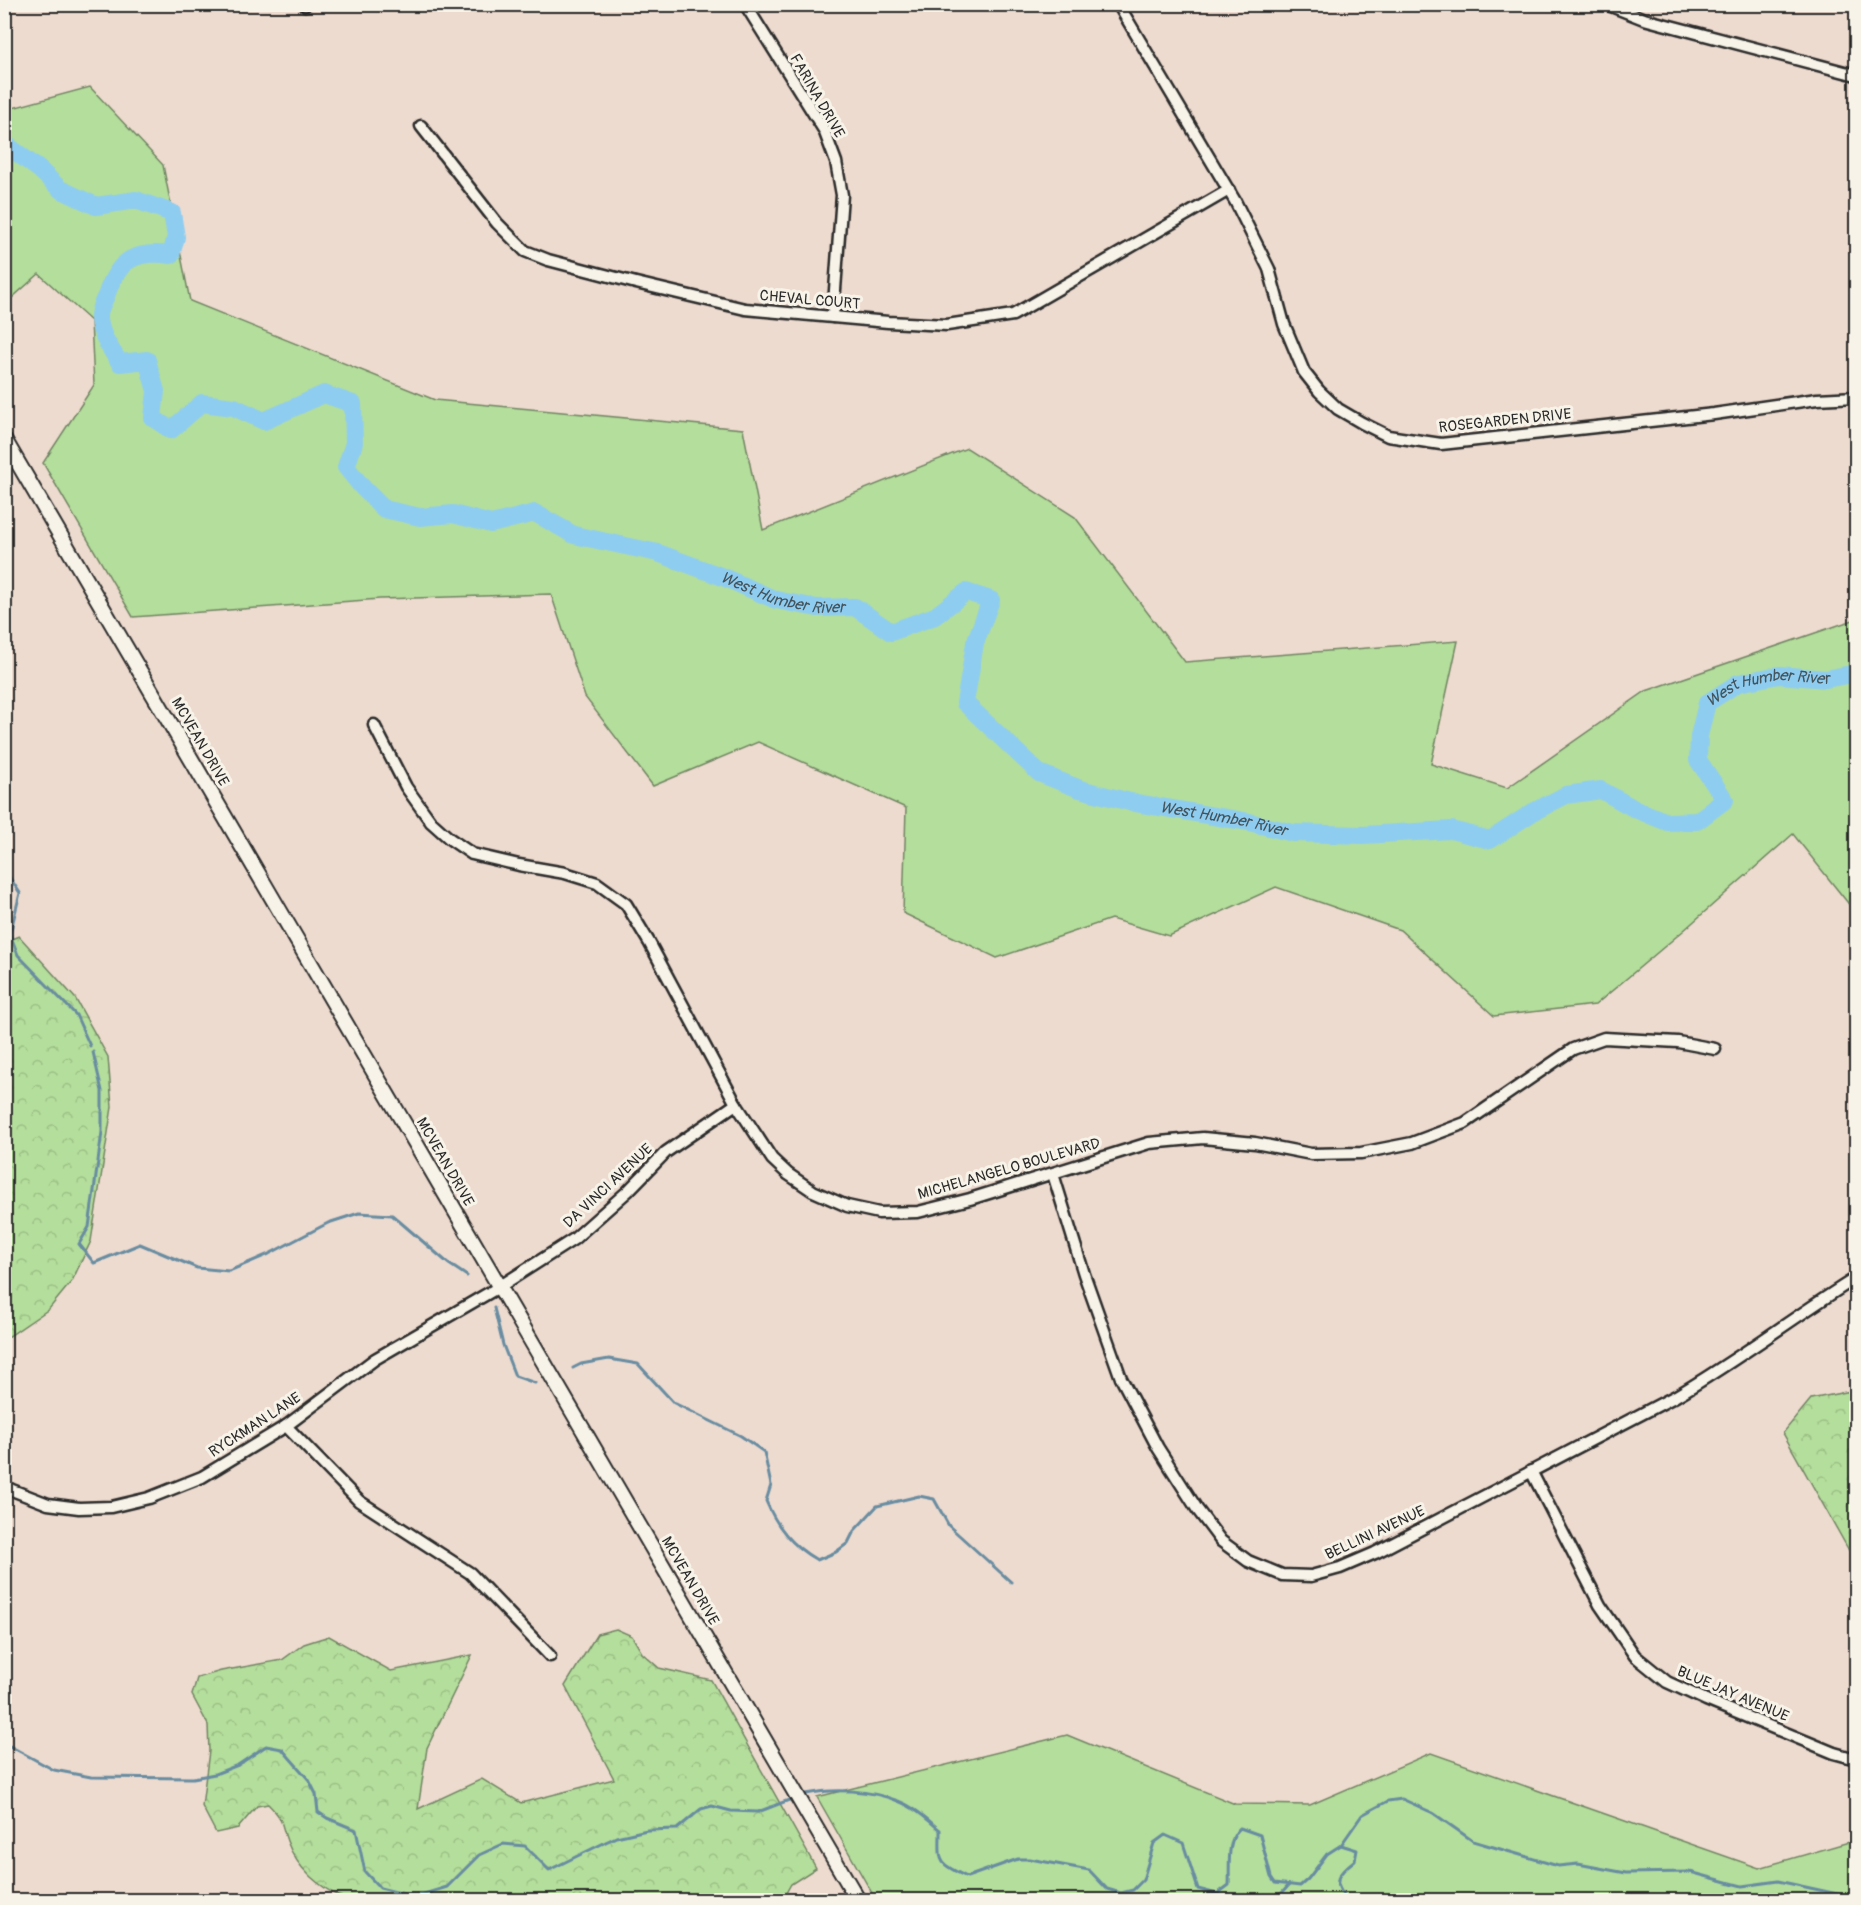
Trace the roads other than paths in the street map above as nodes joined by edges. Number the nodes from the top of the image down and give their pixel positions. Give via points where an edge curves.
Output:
1 (745, 4) edge
2 (1118, 4) edge
3 (1606, 4) edge
4 (1857, 75) edge
5 (421, 126) dead end
6 (1229, 190) junction
7 (833, 317) junction
8 (1857, 398) edge
9 (4, 439) edge
10 (374, 725) dead end
11 (1715, 1049) dead end
12 (736, 1104) junction
13 (1053, 1174) junction
14 (1857, 1278) edge
15 (499, 1287) junction
16 (286, 1426) junction
17 (1531, 1471) junction
18 (4, 1485) edge
19 (550, 1656) dead end
20 (1857, 1759) edge
21 (858, 1900) edge

1 - 7 street, FARINA DRIVE via 824,130 836,162 842,195
2 - 6 street, ROSEGARDEN DRIVE
3 - 4 street via 1644,19
5 - 7 street, CHEVAL COURT via 496,223 525,251 745,309
6 - 7 street, CHEVAL COURT via 1013,315 947,325
6 - 8 street, ROSEGARDEN DRIVE via 1269,269 1284,324 1304,372 1338,409 1388,436 1441,444 1818,399
9 - 15 main road, MCVEAN DRIVE
10 - 12 street, MICHELANGELO BOULEVARD via 406,787 431,822 450,839 472,854 597,883 626,904
11 - 13 street, MICHELANGELO BOULEVARD via 1678,1042 1604,1038 1573,1049 1465,1123 1412,1143 1361,1153 1311,1154 1203,1138 1149,1143
12 - 13 street, MICHELANGELO BOULEVARD via 772,1159 788,1174 813,1191 847,1206 879,1214 918,1212
12 - 15 street, DA VINCI AVENUE via 666,1152 574,1239
13 - 17 street, BELLINI AVENUE via 1121,1378 1158,1448 1197,1509 1221,1542 1248,1561 1282,1575 1311,1576 1340,1568
14 - 17 street, BELLINI AVENUE via 1715,1373
15 - 16 street, RYCKMAN LANE via 375,1359
15 - 21 main road, MCVEAN DRIVE
16 - 18 street, RYCKMAN LANE via 202,1477 149,1498 111,1507 79,1508 48,1503
16 - 19 street via 359,1501 470,1573
17 - 20 street, BLUE JAY AVENUE via 1600,1605 1635,1656 1667,1682 1696,1696

